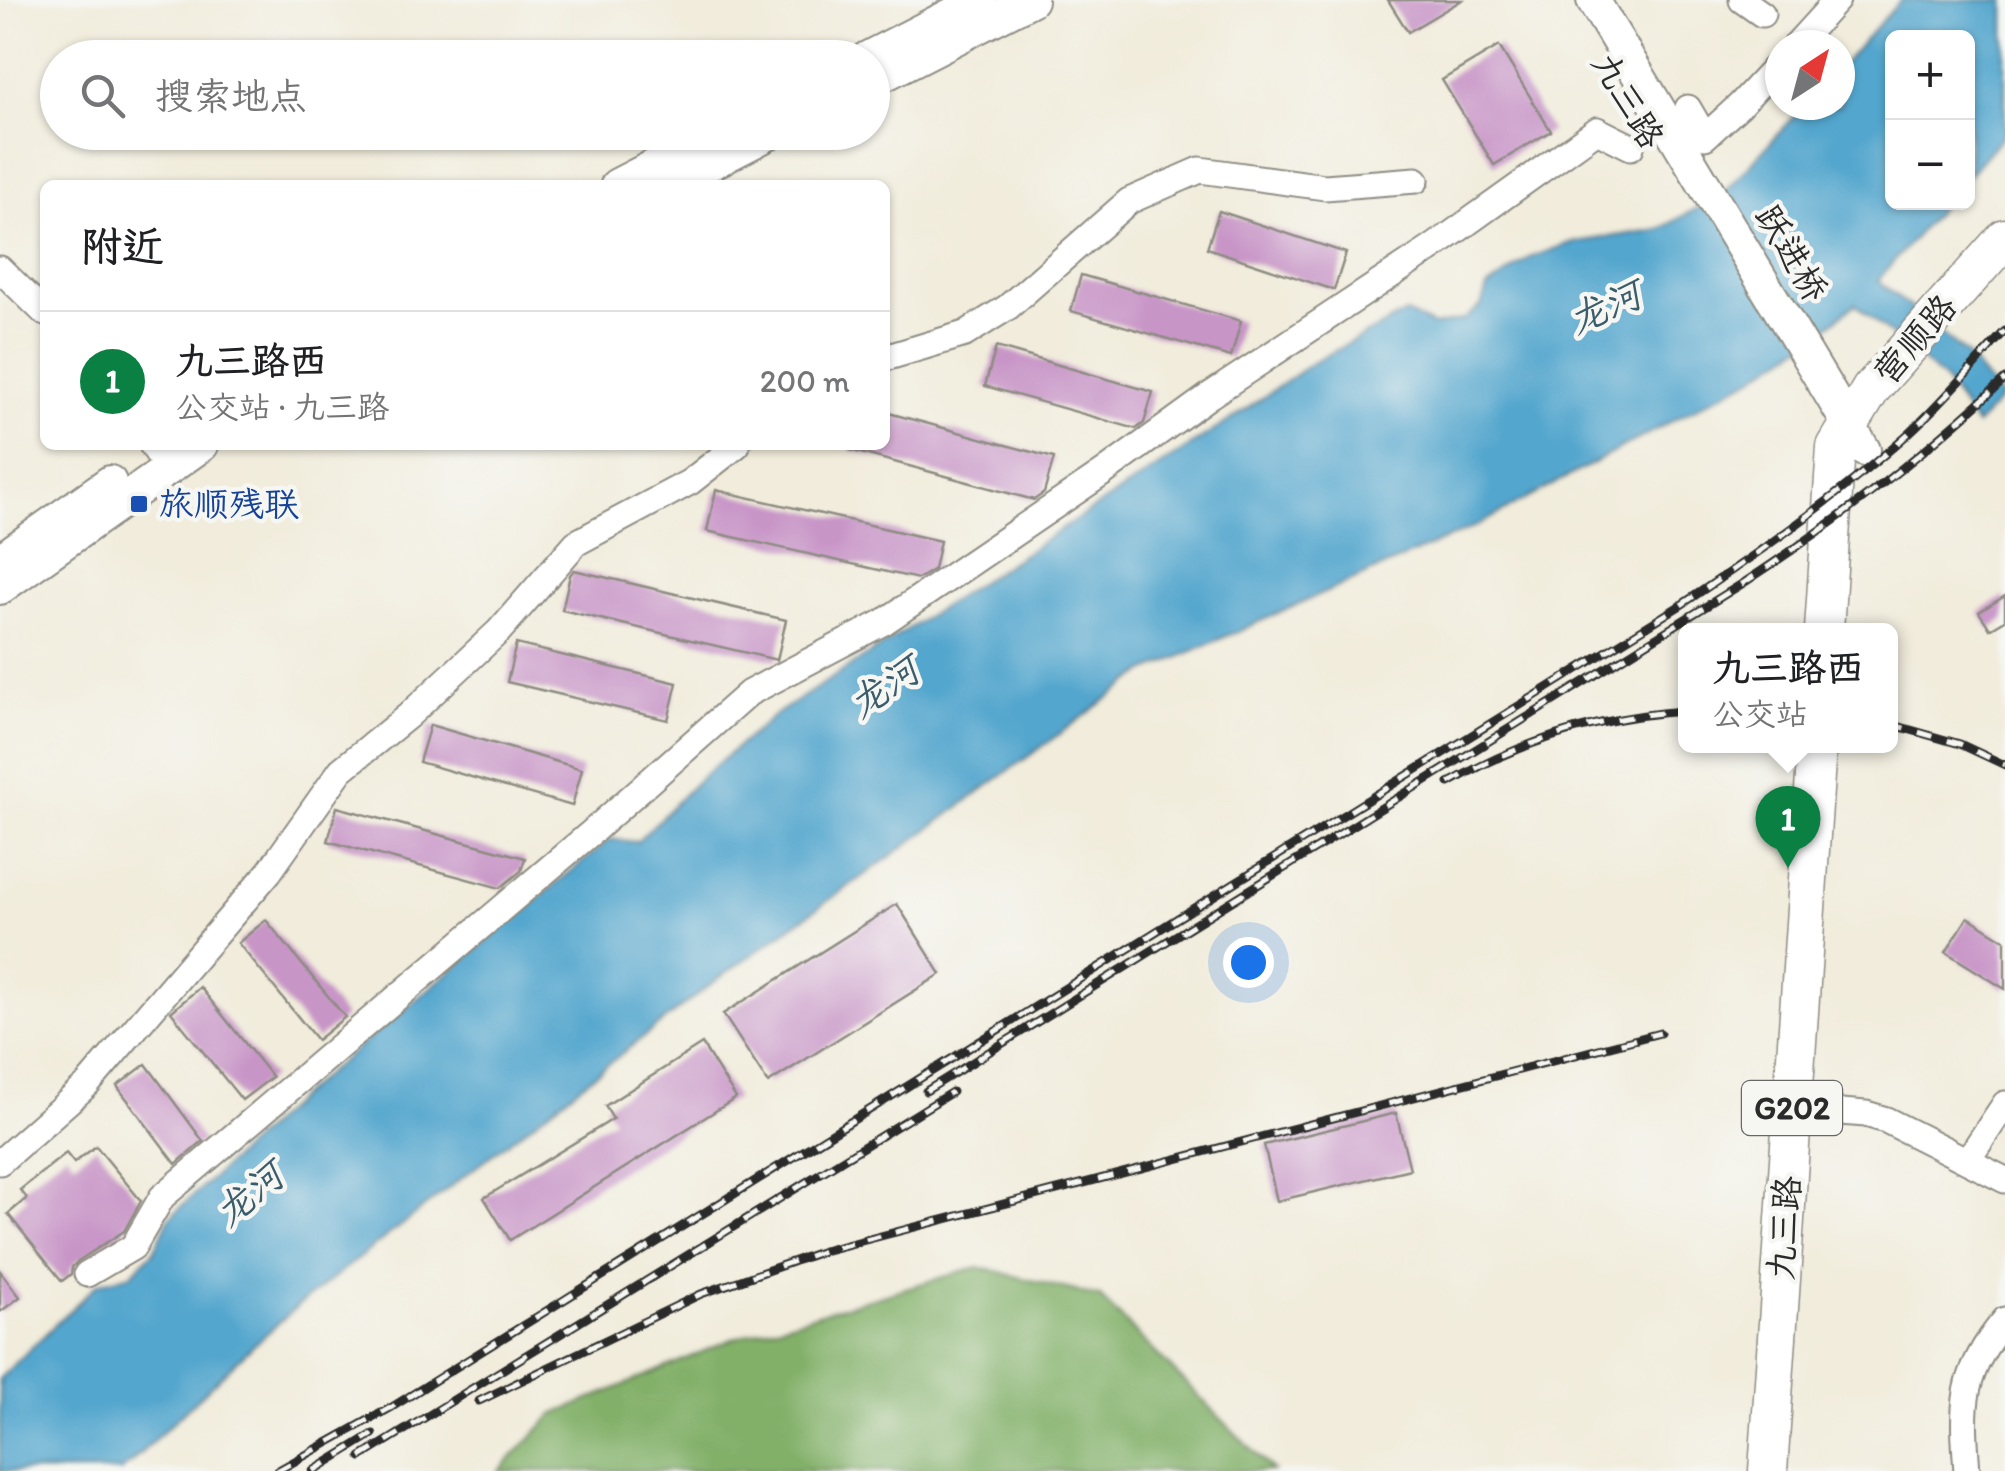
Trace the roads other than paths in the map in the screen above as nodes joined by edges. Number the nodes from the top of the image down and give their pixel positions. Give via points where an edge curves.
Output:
1 (1031, 0) edge
2 (1568, 0) edge
3 (1593, 0) edge
4 (1837, 0) edge
5 (987, 6) edge
6 (1810, 30) edge
7 (890, 48) edge
8 (890, 69) edge
9 (1765, 78) edge
10 (1688, 108) dead end
11 (1631, 147) dead end
12 (685, 150) edge
13 (737, 150) edge
14 (628, 180) edge
15 (679, 180) edge
16 (1416, 180) dead end
17 (1698, 195) junction
18 (2005, 238) edge
19 (0, 268) edge
20 (2005, 275) edge
21 (40, 308) edge
22 (1940, 329) junction
23 (890, 356) edge
24 (1850, 441) junction
25 (732, 450) edge
26 (160, 452) edge
27 (0, 560) edge
28 (0, 588) edge
29 (1825, 623) edge
30 (1845, 623) edge
31 (1816, 753) edge
32 (1837, 753) edge
33 (2005, 1104) edge
34 (1803, 1109) junction
35 (1967, 1161) junction
36 (0, 1162) edge
37 (2005, 1180) edge
38 (87, 1274) dead end
39 (2005, 1320) edge
40 (1994, 1347) edge
41 (1768, 1471) edge
42 (1789, 1471) edge
43 (1967, 1471) edge

1 - 5 main road
2 - 17 main road, 九三路
3 - 17 main road, 九三路
4 - 6 street
5 - 7 main road
5 - 8 main road
9 - 10 street via 1706,136
11 - 38 street via 1597,130 884,622 749,693 162,1198 134,1247
12 - 14 main road
13 - 15 main road
16 - 23 street via 1325,187 1200,170 1129,201 1008,306 965,334
17 - 24 main road, 跃进桥
18 - 22 highway, 营顺路
19 - 21 street
20 - 22 highway, 营顺路
22 - 24 highway, 营顺路 via 1914,358 1892,405
24 - 29 highway
24 - 30 highway
25 - 36 street via 690,482 576,543 499,631 341,770 269,872 86,1085
26 - 27 main road
26 - 28 main road
31 - 34 highway, 九三路 / G202
32 - 34 highway, 九三路 / G202
33 - 35 street
34 - 35 street via 1886,1120
34 - 41 highway, 九三路 / G202
34 - 42 highway, 九三路 / G202
35 - 37 street
39 - 40 street
40 - 43 street via 1968,1382

